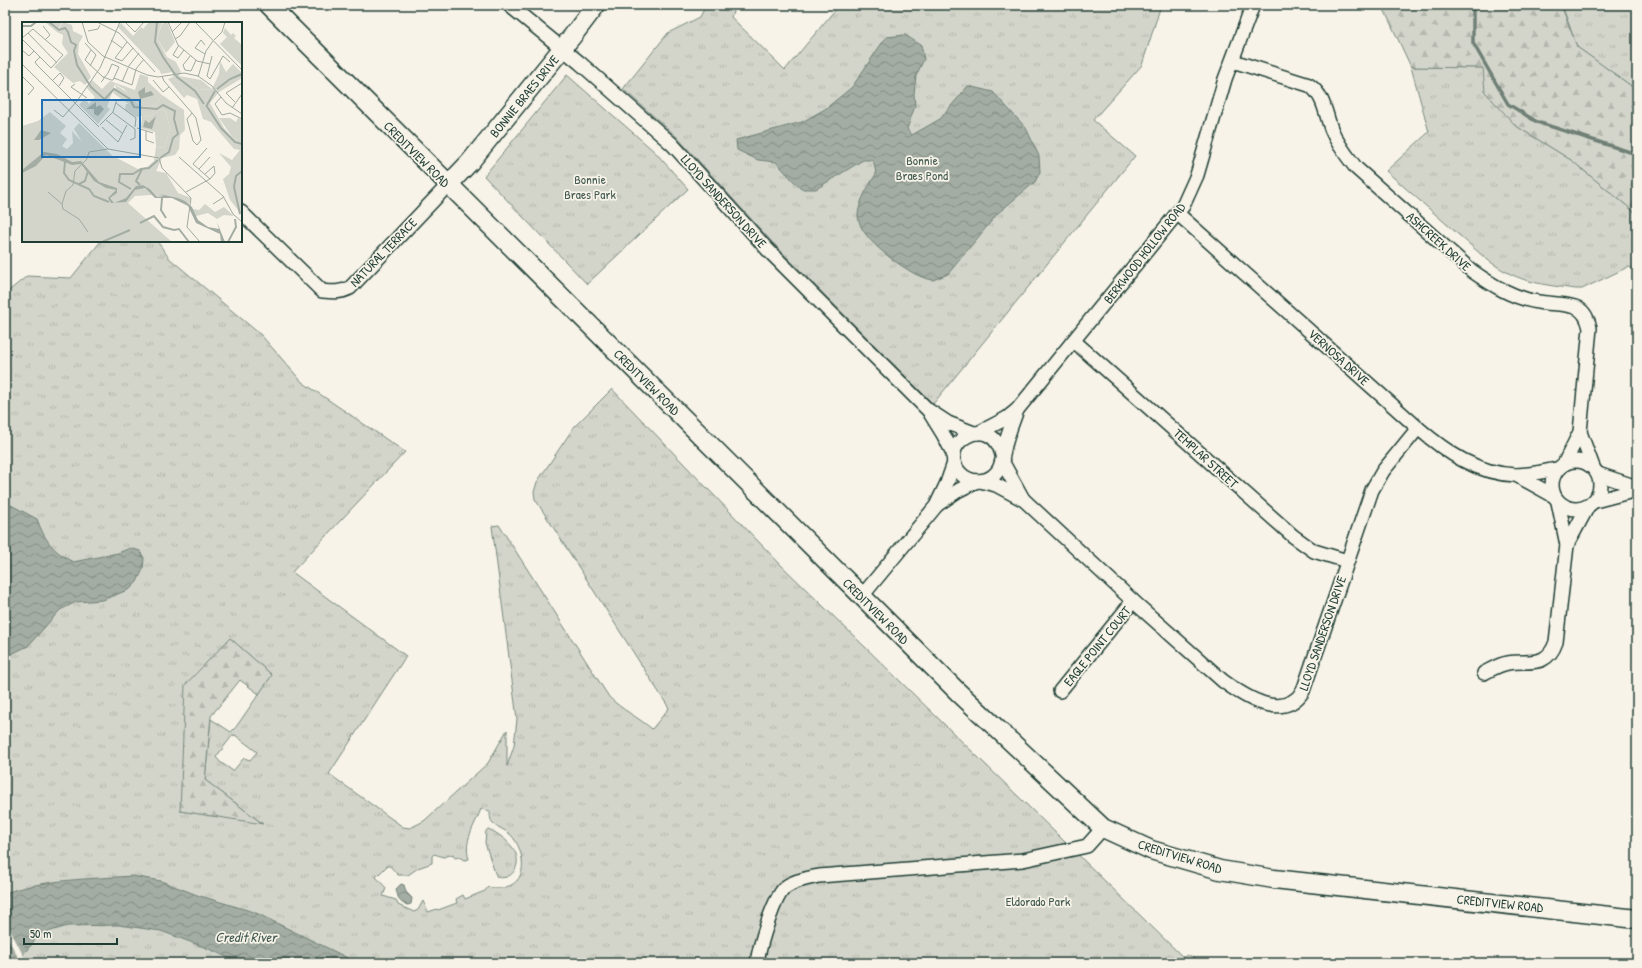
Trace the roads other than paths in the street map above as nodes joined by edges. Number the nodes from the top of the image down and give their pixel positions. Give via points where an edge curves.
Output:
1 (269, 5) edge
2 (509, 5) edge
3 (596, 5) edge
4 (1253, 5) edge
5 (562, 48) junction
6 (1233, 62) junction
7 (448, 185) junction
8 (242, 213) edge
9 (1177, 213) junction
10 (1074, 341) junction
11 (928, 410) junction
12 (1017, 410) junction
13 (1418, 428) junction
14 (1580, 432) junction
15 (976, 433) junction
16 (1002, 458) junction
17 (954, 459) junction
18 (1561, 466) junction
19 (1596, 470) junction
20 (1516, 475) junction
21 (979, 481) junction
22 (1637, 487) edge
23 (1637, 490) edge
24 (1556, 499) junction
25 (1024, 500) junction
26 (1591, 504) junction
27 (936, 506) junction
28 (1567, 545) junction
29 (1347, 561) junction
30 (862, 596) junction
31 (1133, 601) junction
32 (1484, 672) dead end
33 (1060, 691) dead end
34 (1104, 828) junction
35 (1637, 919) edge
36 (757, 963) edge

1 - 7 street, CREDITVIEW ROAD
2 - 5 street, LLOYD SANDERSON DRIVE
3 - 5 street, BONNIE BRAES DRIVE
4 - 6 street, BERKWOOD HOLLOW ROAD
5 - 7 street, BONNIE BRAES DRIVE via 470,162
5 - 11 street, LLOYD SANDERSON DRIVE via 672,144 767,249
6 - 9 street, BERKWOOD HOLLOW ROAD via 1225,79 1197,175 1189,195
6 - 14 street, ASHCREEK DRIVE via 1309,85 1316,90 1336,139 1356,168 1472,271 1514,296 1576,307 1584,313 1589,320 1590,334
7 - 8 street, NATURAL TERRACE via 350,288 342,291 322,291
7 - 30 street, CREDITVIEW ROAD
9 - 10 street, BERKWOOD HOLLOW ROAD
9 - 13 street, VERNOSA DRIVE
10 - 12 street, BERKWOOD HOLLOW ROAD
10 - 29 street, TEMPLAR STREET via 1293,536 1314,551
11 - 15 street, LLOYD SANDERSON DRIVE via 948,423
11 - 17 street, LLOYD SANDERSON DRIVE via 943,434
12 - 15 street, BERKWOOD HOLLOW ROAD via 1007,418
12 - 16 street, BERKWOOD HOLLOW ROAD
13 - 20 street, VERNOSA DRIVE via 1465,462 1488,470
13 - 29 street, LLOYD SANDERSON DRIVE via 1383,471 1372,490
14 - 18 street, ASHCREEK DRIVE
14 - 19 street, ASHCREEK DRIVE
15 - 16 street via 992,437 1001,448
15 - 17 street via 960,441
16 - 21 street via 995,475
16 - 25 street, LLOYD SANDERSON DRIVE
17 - 21 street via 963,476
17 - 27 street via 947,483
18 - 19 street via 1579,461
18 - 20 street, VERNOSA DRIVE
18 - 24 street via 1552,482
19 - 22 street
19 - 26 street via 1601,488
20 - 24 street, VERNOSA DRIVE
21 - 25 street, LLOYD SANDERSON DRIVE via 996,485
21 - 27 street via 959,490
23 - 26 street
24 - 26 street via 1564,507 1571,509 1579,510
24 - 28 street
25 - 31 street, LLOYD SANDERSON DRIVE
26 - 28 street
27 - 30 street
28 - 32 street via 1556,642 1550,654 1535,662 1507,663
29 - 31 street, LLOYD SANDERSON DRIVE via 1304,691 1299,698 1281,706 1270,706 1255,701 1237,691
30 - 34 street, CREDITVIEW ROAD via 958,692
31 - 33 street, EAGLE POINT COURT
34 - 35 street, CREDITVIEW ROAD via 1151,850 1220,870
34 - 36 street via 1087,846 1023,860 819,876 786,886 776,899

